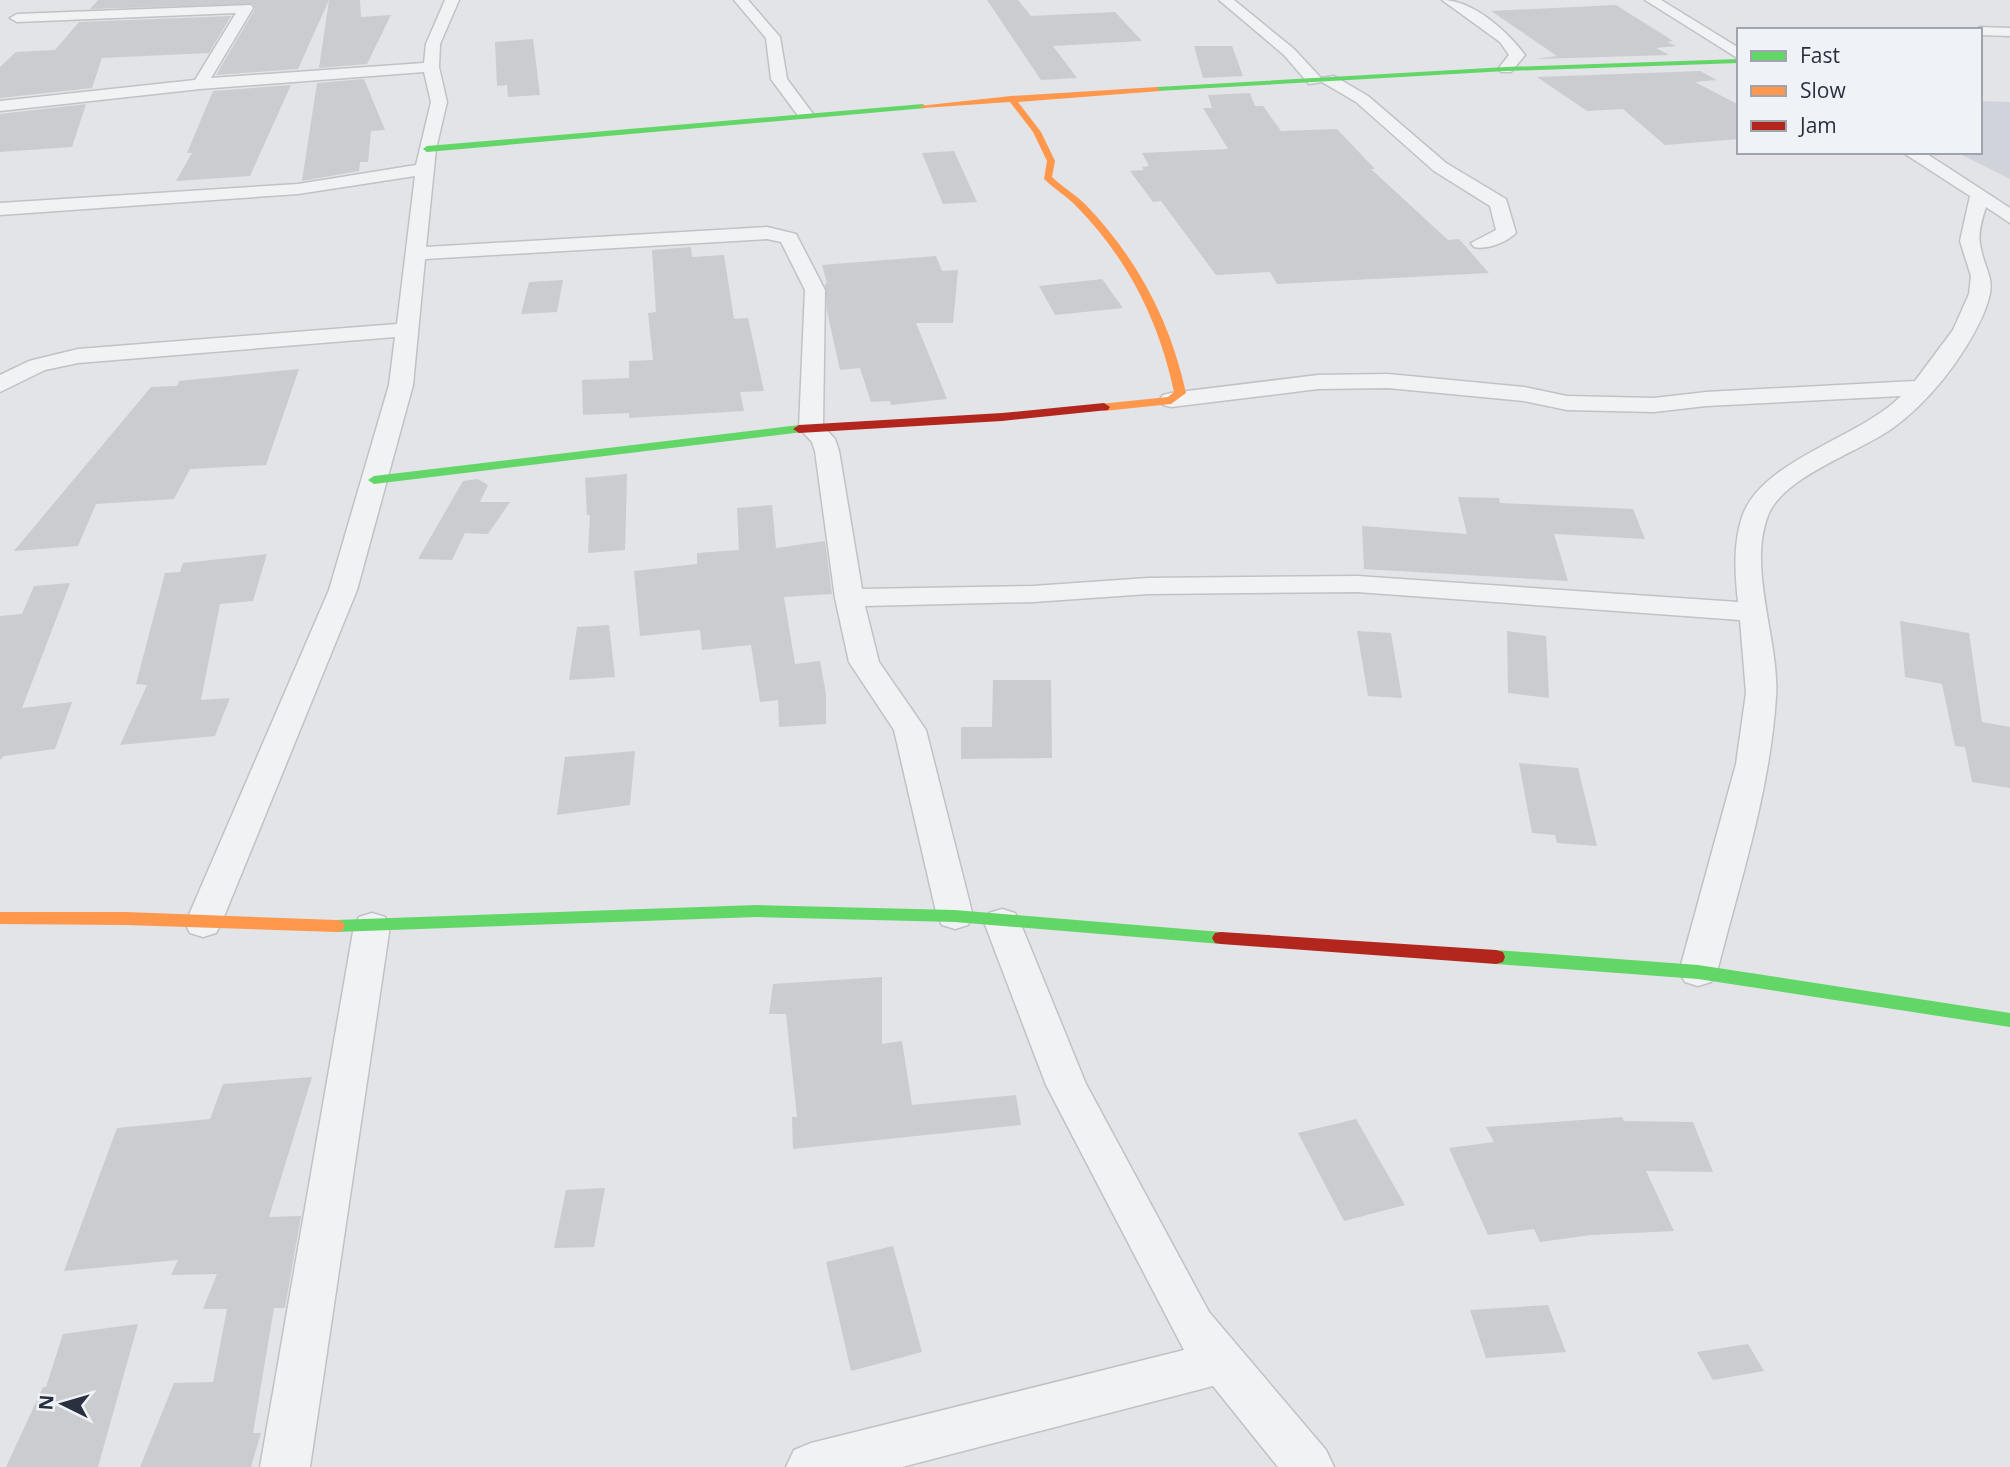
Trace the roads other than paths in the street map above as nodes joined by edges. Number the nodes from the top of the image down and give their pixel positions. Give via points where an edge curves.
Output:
1 (44, 0) edge
2 (452, 0) edge
3 (741, 0) edge
4 (1226, 0) edge
5 (1449, 0) edge
6 (1652, 0) edge
7 (1982, 31) edge
8 (2010, 32) edge
9 (1737, 54) edge
10 (1737, 55) edge
11 (431, 67) junction
12 (1506, 69) junction
13 (1322, 80) junction
14 (200, 84) junction
15 (1011, 98) junction
16 (0, 106) edge
17 (805, 114) junction
18 (1914, 154) edge
19 (426, 159) junction
20 (1999, 207) edge
21 (0, 209) edge
22 (1481, 243) dead end
23 (415, 254) junction
24 (407, 330) junction
25 (6, 374) edge
26 (1919, 388) junction
27 (1171, 400) junction
28 (811, 428) junction
29 (374, 480) junction
30 (849, 598) junction
31 (1754, 612) junction
32 (956, 916) junction
33 (0, 918) edge
34 (1002, 922) junction
35 (203, 924) junction
36 (372, 926) junction
37 (1698, 972) junction
38 (2010, 1020) edge
39 (1222, 1362) junction
40 (285, 1467) edge
41 (811, 1467) edge
42 (1309, 1467) edge

1 - 14 street via 13,22 246,8
2 - 11 street via 433,44
3 - 17 street via 773,37 779,79
4 - 13 street
5 - 12 street via 1505,39 1517,55
6 - 9 street
7 - 8 street
10 - 12 street
11 - 14 street
11 - 19 street via 439,102
12 - 13 street
13 - 15 street
13 - 22 street via 1363,99 1440,167 1499,203 1506,233
14 - 16 street
15 - 17 street
15 - 27 street via 1051,160 1047,177 1077,201 1129,260 1162,316 1180,393
17 - 19 street
18 - 20 street
19 - 21 street via 298,189
19 - 23 street
20 - 26 street via 1970,240 1982,281 1975,304 1952,349
23 - 24 street
23 - 28 street via 781,234 789,238 815,290
24 - 25 street via 78,356
24 - 29 street via 401,385
26 - 27 street via 1654,405 1567,402 1388,381 1318,383
26 - 31 street via 1906,407 1819,459 1756,513 1749,585
27 - 28 street via 1002,417
28 - 29 street
28 - 30 street via 827,450
29 - 35 street via 343,590
30 - 31 street via 1148,586 1357,584
30 - 32 street via 864,662 909,730
31 - 37 street via 1761,692 1749,784
32 - 34 street
32 - 36 street via 758,911
33 - 35 street via 88,916
34 - 37 street
34 - 39 street via 1066,1085 1193,1327
35 - 36 street
36 - 40 street
37 - 38 street
39 - 41 street
39 - 42 street

